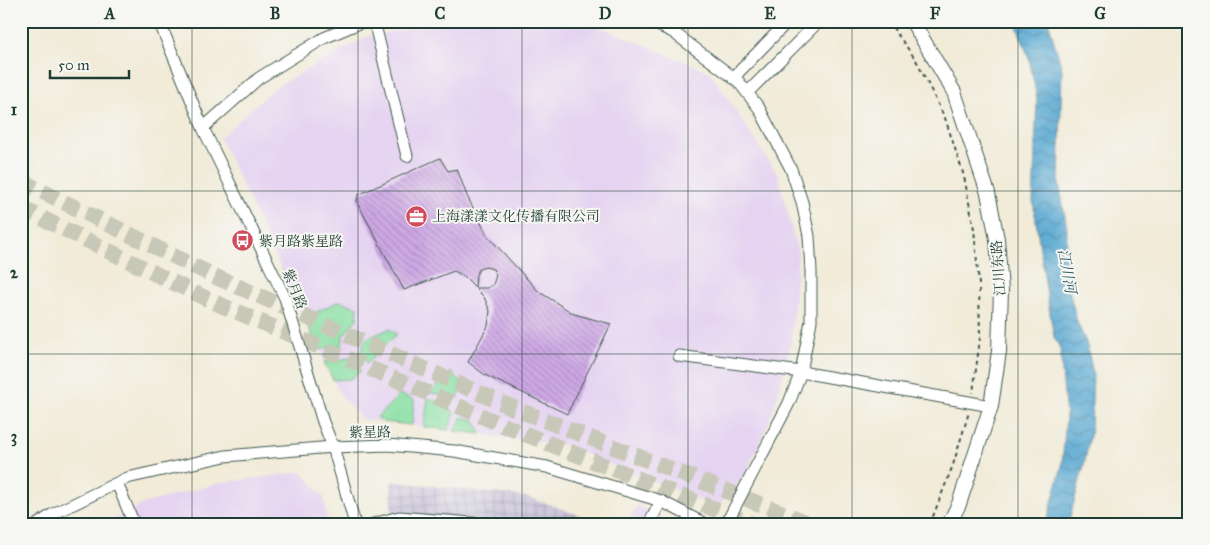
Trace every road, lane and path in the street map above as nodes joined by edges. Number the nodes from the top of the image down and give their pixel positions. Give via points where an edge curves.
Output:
1 (159, 21) edge
2 (364, 21) edge
3 (374, 21) edge
4 (649, 21) edge
5 (788, 21) edge
6 (819, 21) edge
7 (888, 21) edge
8 (912, 21) edge
9 (733, 78) junction
10 (747, 93) junction
11 (203, 128) junction
12 (407, 156) dead end
13 (679, 356) dead end
14 (801, 372) junction
15 (972, 403) junction
16 (991, 406) junction
17 (333, 447) junction
18 (117, 483) junction
19 (661, 501) junction
20 (38, 524) edge
21 (134, 524) edge
22 (355, 524) edge
23 (374, 524) edge
24 (484, 524) edge
25 (649, 524) edge
26 (705, 524) edge
27 (726, 524) edge
28 (930, 524) edge
29 (949, 524) edge

1 - 11 street, 紫月路
2 - 11 street via 324,38 259,78
3 - 12 street
4 - 9 street via 673,32
5 - 9 street
6 - 10 street
7 - 15 path via 916,60 945,118 964,176 974,229 979,284 980,338
8 - 16 main road, 江川东路 via 954,92 988,193 997,239 1001,290 999,351
9 - 10 street
10 - 14 street via 759,108 791,169 810,236 811,321
11 - 17 street, 紫月路 via 285,298
13 - 14 street
14 - 15 street
14 - 27 street via 789,404
15 - 16 street
15 - 28 path via 953,466
16 - 29 main road, 江川东路 via 959,504
17 - 18 street, 紫星路 via 225,456
17 - 19 street, 紫星路 via 388,445 463,452 547,467
17 - 22 street, 紫月路
18 - 20 street, 紫星路
18 - 21 street
19 - 25 street
19 - 26 street, 紫星路
23 - 24 street via 399,517

